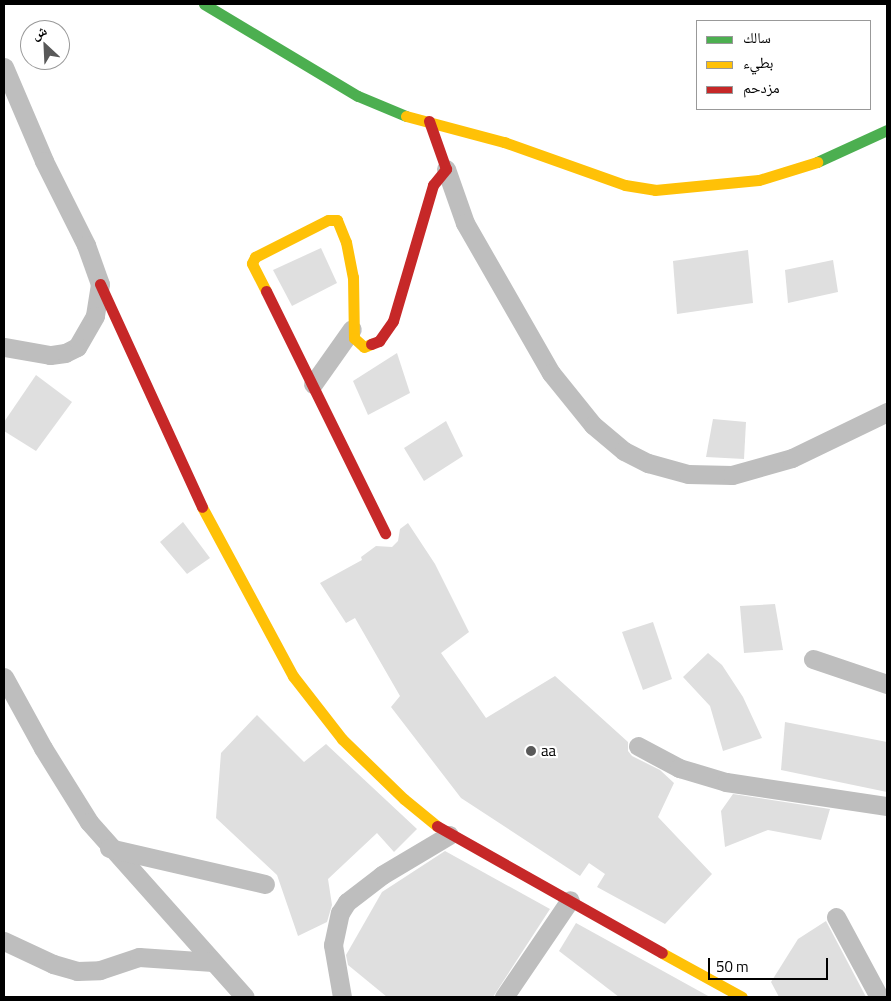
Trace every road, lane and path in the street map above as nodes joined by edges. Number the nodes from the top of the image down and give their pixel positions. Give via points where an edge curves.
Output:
1 (204, 4) edge
2 (4, 66) edge
3 (428, 121) junction
4 (887, 130) edge
5 (446, 169) junction
6 (100, 284) junction
7 (352, 329) junction
8 (4, 347) edge
9 (313, 384) junction
10 (887, 412) edge
11 (385, 533) dead end
12 (813, 659) dead end
13 (4, 677) edge
14 (887, 684) edge
15 (638, 746) dead end
16 (887, 806) edge
17 (449, 835) junction
18 (109, 848) junction
19 (265, 884) dead end
20 (570, 900) junction
21 (836, 917) dead end
22 (4, 941) edge
23 (213, 962) junction
24 (245, 997) edge
25 (342, 997) edge
26 (504, 997) edge
27 (742, 997) edge
28 (879, 997) edge

1 - 3 street via 358,96
2 - 6 street via 40,152 86,245
3 - 4 street via 504,142 625,185 655,190 718,187 789,173
3 - 5 street
5 - 7 street via 431,190 396,312 386,333 379,341 364,347 354,338
5 - 10 street via 465,223 551,373 593,424 624,451 648,463 688,474 732,475 792,458
6 - 8 street via 95,316 77,347 50,355
6 - 17 street via 202,508 279,654 342,739 404,799
7 - 9 street
7 - 9 street via 353,277 346,242 337,220 328,220 255,257 255,271
9 - 11 street
12 - 14 street
13 - 18 street via 73,797
15 - 16 street via 679,768 726,782
17 - 20 street
17 - 25 street via 382,875 347,902 340,913 333,945
18 - 19 street
18 - 23 street
20 - 26 street
20 - 27 street
21 - 28 street
22 - 23 street via 53,964 77,971 100,970 139,957
23 - 24 street

